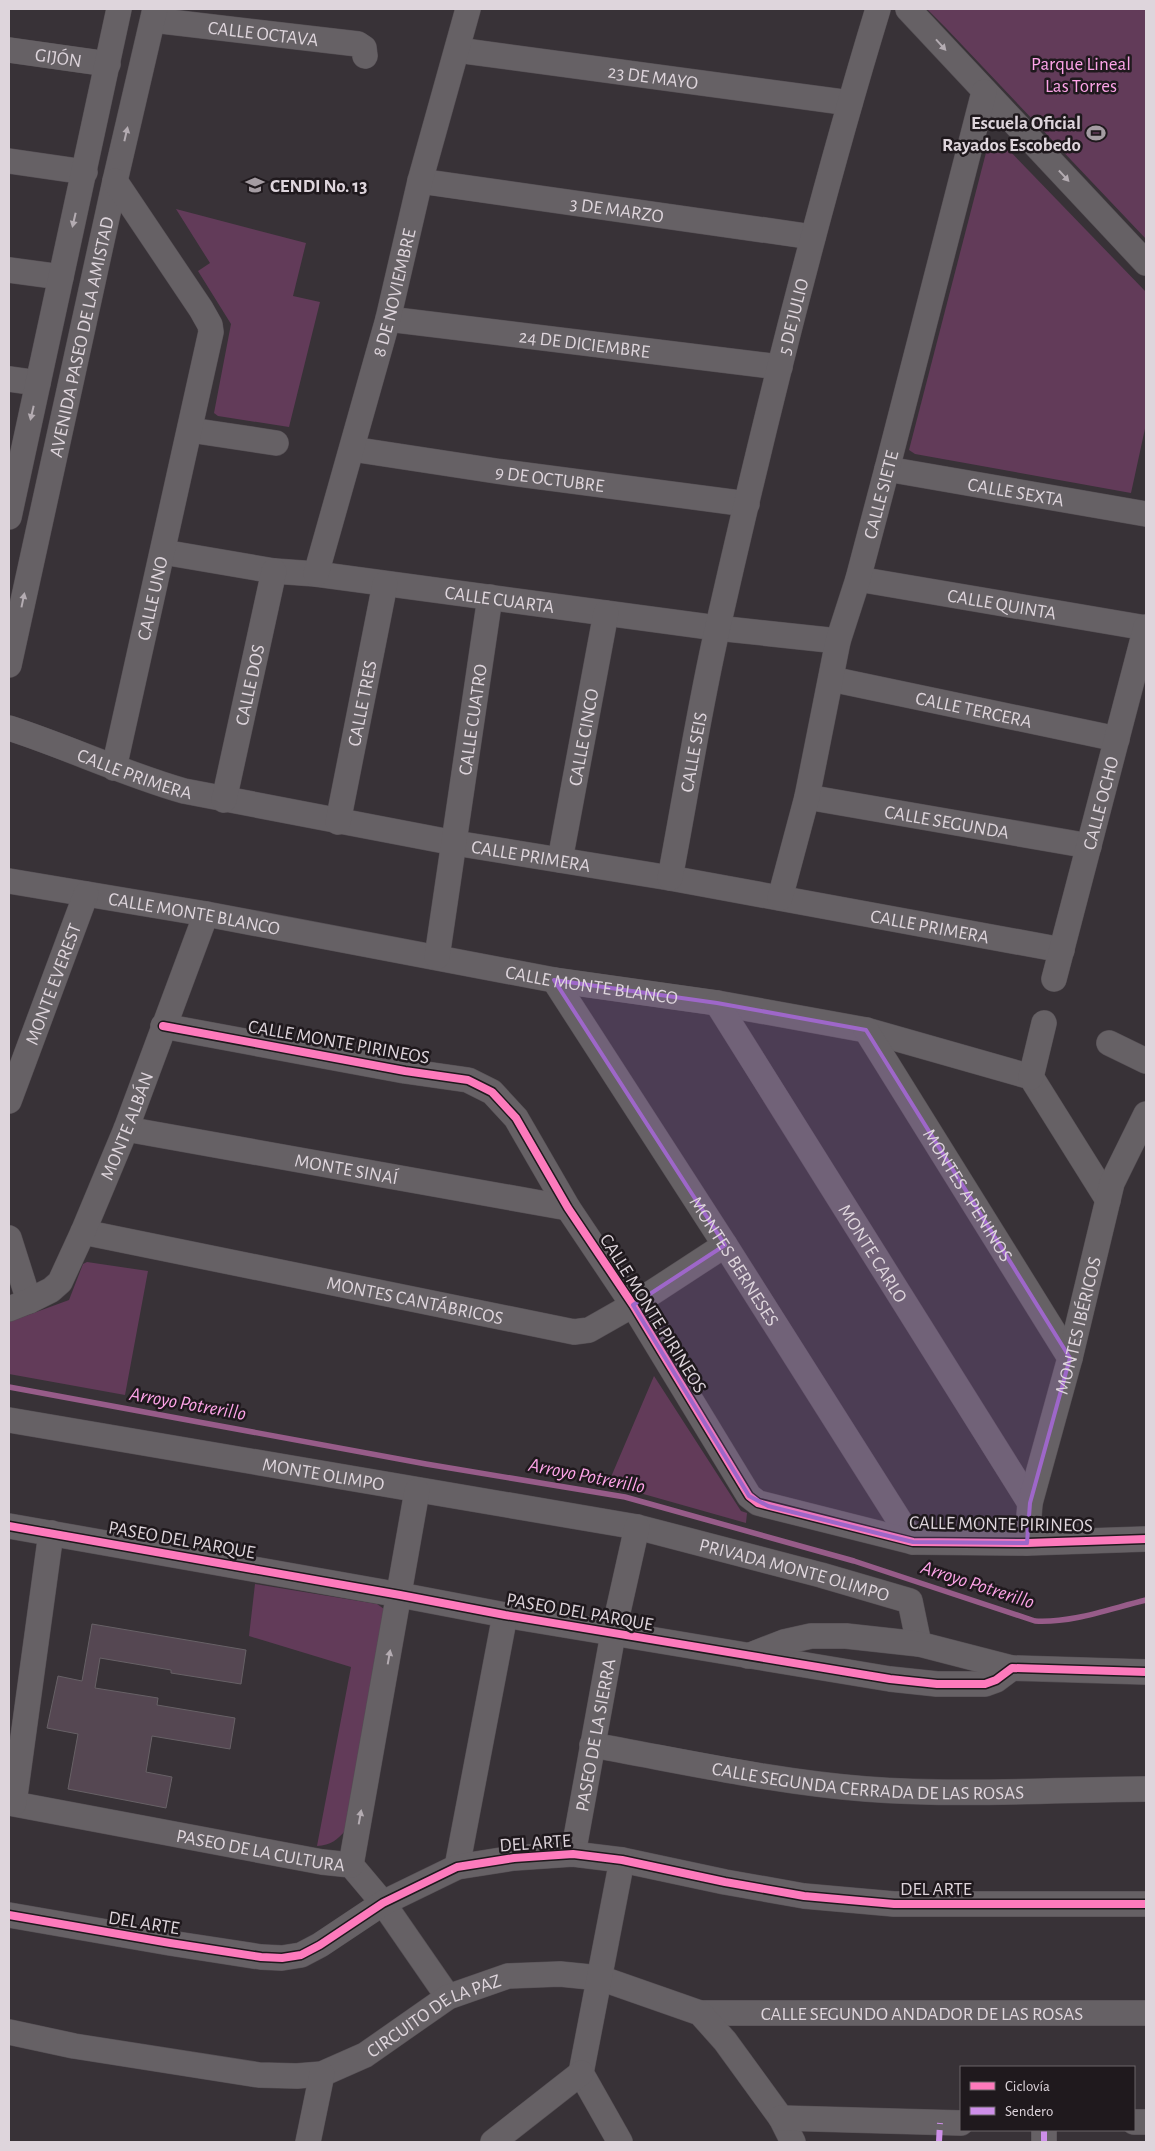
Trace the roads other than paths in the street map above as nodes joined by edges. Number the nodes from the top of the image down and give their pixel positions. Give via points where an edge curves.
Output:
1 (120, 9) edge
2 (468, 9) edge
3 (878, 9) edge
4 (908, 9) edge
5 (154, 14) edge
6 (9, 50) edge
7 (457, 50) junction
8 (365, 56) dead end
9 (108, 64) junction
10 (984, 92) junction
11 (850, 102) junction
12 (9, 161) edge
13 (85, 172) junction
14 (115, 181) junction
15 (420, 182) junction
16 (813, 237) junction
17 (1146, 263) edge
18 (9, 270) edge
19 (61, 277) junction
20 (388, 319) junction
21 (780, 367) junction
22 (9, 379) edge
23 (38, 383) junction
24 (190, 430) junction
25 (276, 443) dead end
26 (352, 449) junction
27 (887, 469) junction
28 (11, 492) edge
29 (44, 498) junction
30 (748, 504) junction
31 (1146, 514) edge
32 (9, 517) edge
33 (163, 552) junction
34 (274, 571) junction
35 (316, 574) junction
36 (858, 579) junction
37 (385, 584) junction
38 (490, 597) junction
39 (606, 613) junction
40 (1146, 627) edge
41 (718, 628) junction
42 (838, 640) junction
43 (9, 665) edge
44 (831, 679) junction
45 (9, 728) edge
46 (1117, 739) junction
47 (114, 768) junction
48 (807, 797) junction
49 (224, 800) junction
50 (338, 822) junction
51 (455, 843) junction
52 (1089, 846) junction
53 (560, 860) junction
54 (670, 878) junction
55 (9, 881) edge
56 (86, 894) junction
57 (780, 898) junction
58 (206, 914) junction
59 (1062, 950) junction
60 (437, 957) junction
61 (1054, 979) dead end
62 (554, 980) junction
63 (717, 1003) junction
64 (1044, 1023) dead end
65 (163, 1026) junction
66 (866, 1030) junction
67 (1109, 1043) dead end
68 (1146, 1062) edge
69 (1031, 1077) junction
70 (9, 1101) edge
71 (1146, 1114) edge
72 (126, 1128) junction
73 (1108, 1200) junction
74 (568, 1208) junction
75 (83, 1232) junction
76 (9, 1238) edge
77 (725, 1245) junction
78 (19, 1305) edge
79 (633, 1305) junction
80 (1070, 1358) junction
81 (9, 1420) edge
82 (417, 1491) junction
83 (1030, 1502) junction
84 (9, 1526) edge
85 (637, 1527) junction
86 (51, 1533) junction
87 (1146, 1540) edge
88 (913, 1542) junction
89 (1027, 1543) junction
90 (400, 1595) junction
91 (506, 1615) junction
92 (613, 1634) junction
93 (918, 1644) junction
94 (747, 1656) junction
95 (1012, 1668) junction
96 (1146, 1672) edge
97 (592, 1745) junction
98 (1146, 1789) edge
99 (11, 1803) edge
100 (573, 1854) junction
101 (622, 1860) junction
102 (351, 1865) junction
103 (457, 1867) junction
104 (383, 1904) junction
105 (1146, 1904) edge
106 (9, 1915) edge
107 (600, 1978) junction
108 (448, 1997) junction
109 (700, 2012) junction
110 (1146, 2012) edge
111 (9, 2032) edge
112 (581, 2073) junction
113 (322, 2074) junction
114 (780, 2118) junction
115 (947, 2129) edge
116 (308, 2142) edge
117 (493, 2142) edge
118 (620, 2142) edge
119 (793, 2142) edge

1 - 9 street, AVENIDA PASEO DE LA AMISTAD
2 - 7 street, 8 DE NOVIEMBRE
3 - 11 street, 5 DE JULIO
4 -> 10 street
5 - 8 street, CALLE OCTAVA via 358,44 364,48
14 -> 5 street, AVENIDA PASEO DE LA AMISTAD
6 - 9 street, GIJÓN
7 - 11 street, 23 DE MAYO
7 - 15 street, 8 DE NOVIEMBRE
9 - 13 street, AVENIDA PASEO DE LA AMISTAD
10 -> 17 street
10 - 27 street, CALLE SIETE
11 - 16 street, 5 DE JULIO
12 - 13 street
13 -> 19 street, AVENIDA PASEO DE LA AMISTAD
14 - 24 street, CALLE UNO via 210,325 210,342
14 - 29 street, AVENIDA PASEO DE LA AMISTAD
15 - 16 street, 3 DE MARZO
15 - 20 street, 8 DE NOVIEMBRE
16 - 21 street, 5 DE JULIO
18 - 19 street
19 - 23 street, AVENIDA PASEO DE LA AMISTAD
20 - 21 street, 24 DE DICIEMBRE
20 - 26 street, 8 DE NOVIEMBRE
21 - 30 street, 5 DE JULIO
22 - 23 street
23 -> 28 street, AVENIDA PASEO DE LA AMISTAD
24 - 25 street
24 - 33 street, CALLE UNO
26 - 30 street, 9 DE OCTUBRE
26 - 35 street, 8 DE NOVIEMBRE
27 - 31 street, CALLE SEXTA
27 - 36 street, CALLE SIETE
28 - 29 street
28 - 32 street, AVENIDA PASEO DE LA AMISTAD
43 -> 29 street, AVENIDA PASEO DE LA AMISTAD
30 - 41 street, 5 DE JULIO
33 - 34 street, CALLE CUARTA
33 - 47 street, CALLE UNO
34 - 35 street, CALLE CUARTA
34 - 49 street, CALLE DOS
35 - 37 street, CALLE CUARTA
36 - 40 street, CALLE QUINTA
36 - 42 street, CALLE SIETE
37 - 38 street, CALLE CUARTA
37 - 50 street, CALLE TRES
38 - 39 street, CALLE CUARTA
38 - 51 street, CALLE CUATRO
39 - 41 street, CALLE CUARTA
39 - 53 street, CALLE CINCO
40 - 46 street, CALLE OCHO
41 - 42 street, CALLE CUARTA
41 - 54 street, CALLE SEIS
42 - 44 street, CALLE SIETE
44 - 46 street, CALLE TERCERA
44 - 48 street, CALLE SIETE
45 - 47 street, CALLE PRIMERA
46 - 52 street, CALLE OCHO
47 - 49 street, CALLE PRIMERA via 149,782
48 - 52 street, CALLE SEGUNDA
48 - 57 street, CALLE SIETE
49 - 50 street, CALLE PRIMERA
50 - 51 street, CALLE PRIMERA
51 - 53 street, CALLE PRIMERA
51 - 60 street, CALLE CUATRO
52 - 59 street, CALLE OCHO
53 - 54 street, CALLE PRIMERA
54 - 57 street, CALLE PRIMERA
55 - 56 street, CALLE MONTE BLANCO
56 - 58 street, CALLE MONTE BLANCO
56 - 70 street, MONTE EVEREST
57 - 59 street, CALLE PRIMERA
58 - 60 street, CALLE MONTE BLANCO
58 - 65 street, MONTE ALBÁN
59 - 61 street, CALLE OCHO
60 - 62 street, CALLE MONTE BLANCO
62 - 63 street, CALLE MONTE BLANCO
62 - 77 street, MONTES BERNESES
63 - 66 street, CALLE MONTE BLANCO
63 - 83 street, MONTE CARLO
64 - 69 street
65 - 72 street, MONTE ALBÁN
65 - 74 street, CALLE MONTE PIRINEOS via 468,1080 492,1092 506,1105
66 - 69 street, CALLE MONTE BLANCO
66 - 80 street, MONTES APENINOS
67 - 68 street
69 - 73 street
71 - 73 street, MONTES IBÉRICOS via 1112,1183
72 - 74 street, MONTE SINAÍ
72 - 75 street, MONTE ALBÁN
73 - 80 street, MONTES IBÉRICOS
74 - 79 street, CALLE MONTE PIRINEOS
75 - 78 street, MONTE ALBÁN via 60,1282 51,1290
75 - 79 street, MONTES CANTÁBRICOS via 574,1332 589,1330
76 - 78 street
77 - 79 street, MONTES CANTÁBRICOS
77 - 88 street, MONTES BERNESES
79 - 88 street, CALLE MONTE PIRINEOS via 753,1500
80 - 83 street, MONTES IBÉRICOS
81 - 82 street, MONTE OLIMPO
82 - 85 street, MONTE OLIMPO
82 - 90 street
83 - 89 street, MONTES IBÉRICOS
84 - 86 street, PASEO DEL PARQUE
85 - 92 street, PASEO DE LA SIERRA
85 - 93 street, PRIVADA MONTE OLIMPO via 910,1601
86 - 90 street, PASEO DEL PARQUE
86 - 99 street
87 - 89 street, CALLE MONTE PIRINEOS
88 - 89 street, CALLE MONTE PIRINEOS
90 - 91 street, PASEO DEL PARQUE
102 -> 90 street
91 - 92 street, PASEO DEL PARQUE
91 - 103 street
92 - 94 street, PASEO DEL PARQUE
92 - 97 street, PASEO DE LA SIERRA
93 - 94 street via 846,1636 812,1636
93 - 95 street
94 - 95 street, PASEO DEL PARQUE via 936,1684 990,1683
95 - 96 street
97 - 98 street, CALLE SEGUNDA CERRADA DE LAS ROSAS via 814,1784 866,1789
97 - 100 street, PASEO DE LA SIERRA
99 - 102 street, PASEO DE LA CULTURA
100 - 101 street, DEL ARTE
100 - 103 street, DEL ARTE via 514,1858
101 - 105 street, DEL ARTE via 751,1887 860,1902
101 - 107 street
102 - 104 street, PASEO DE LA CULTURA
103 - 104 street, DEL ARTE
104 - 106 street, DEL ARTE via 320,1945 301,1955 282,1958 170,1943
104 - 108 street, PASEO DE LA CULTURA
107 - 108 street, CIRCUITO DE LA PAZ via 560,1974 508,1976
107 - 109 street, CIRCUITO DE LA PAZ
107 - 112 street
108 - 113 street, CIRCUITO DE LA PAZ via 365,2055
109 - 110 street, CALLE SEGUNDO ANDADOR DE LAS ROSAS
109 - 114 street
111 - 113 street, CIRCUITO DE LA PAZ via 74,2046 258,2075
112 - 117 street
112 - 118 street
113 - 116 street
114 - 115 street
114 - 119 street

